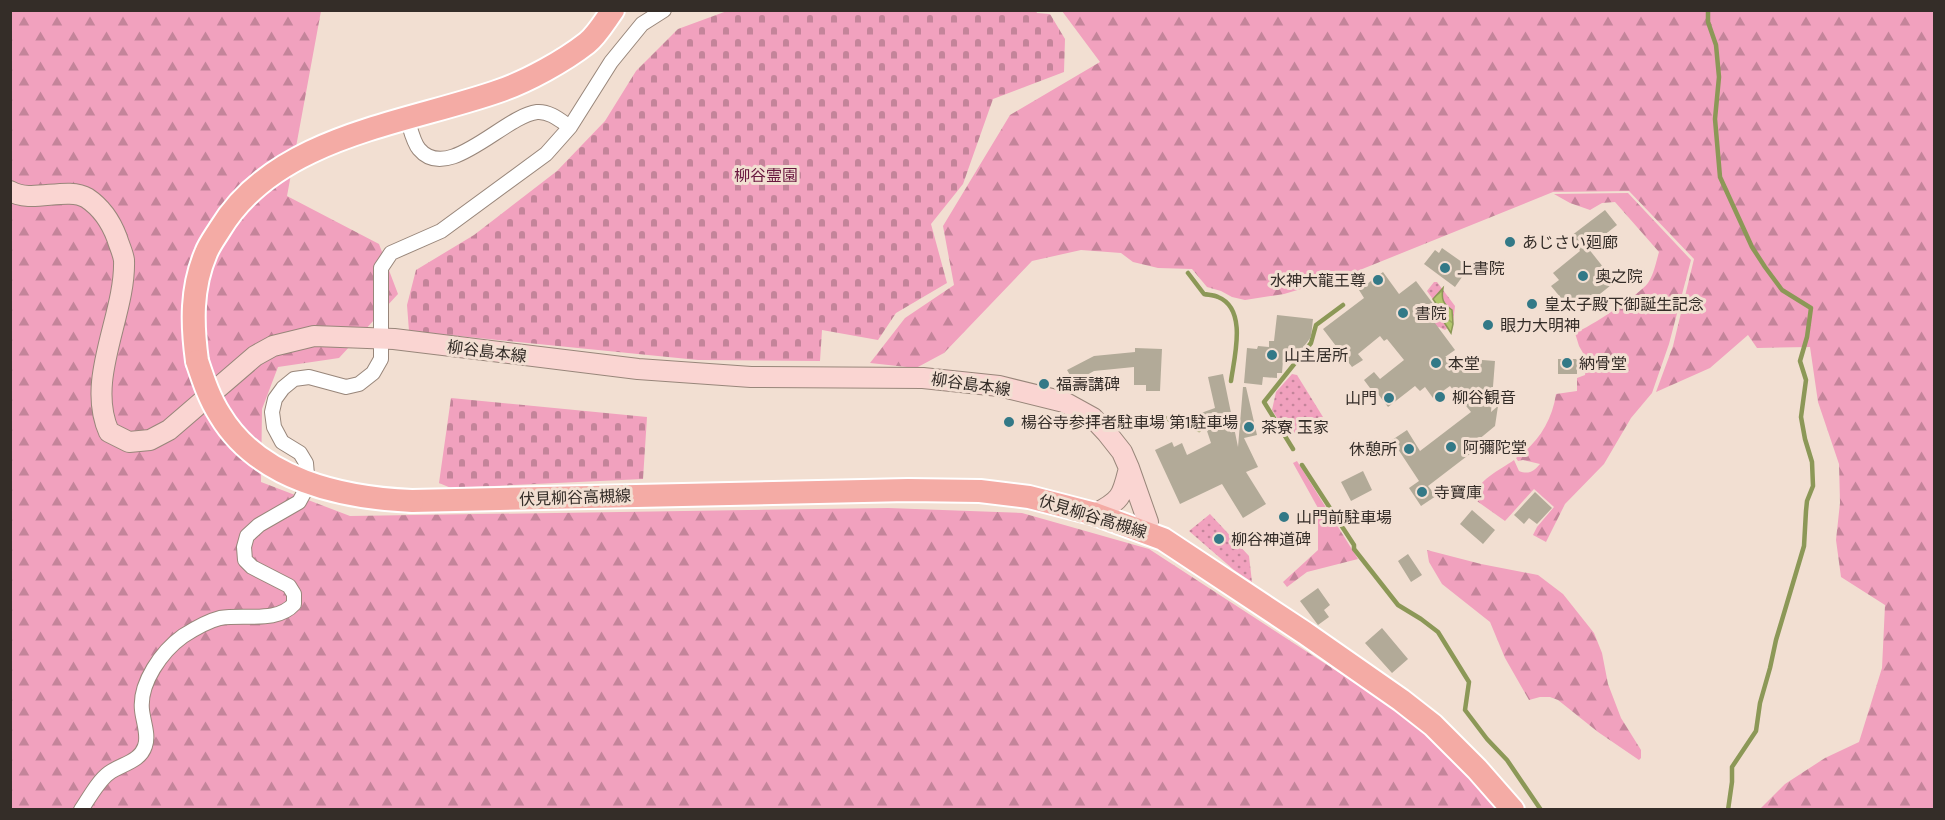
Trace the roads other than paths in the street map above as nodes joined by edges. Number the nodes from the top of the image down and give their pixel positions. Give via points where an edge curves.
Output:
1 (613, 10) edge
2 (664, 10) edge
3 (408, 118) junction
4 (570, 127) junction
5 (10, 191) edge
6 (380, 339) junction
7 (1129, 468) junction
8 (1095, 514) junction
9 (1147, 532) junction
10 (81, 810) edge
11 (1513, 810) edge

1 - 3 main road, 伏見柳谷高槻線 via 589,42 540,73 501,91
2 - 4 street via 642,24 611,62
3 - 4 street via 417,148 431,159 448,159 538,112 554,116
3 - 8 main road, 伏見柳谷高槻線, bridge via 310,152 269,177 244,198 206,252 192,307 197,361 206,389 237,438 286,474 315,486 352,494 412,501 980,491 1029,497
4 - 6 street via 546,154 441,231 391,253 381,268
5 - 6 main road, 柳谷島本線 via 23,195 79,195 112,222 124,258 102,381 101,408 109,432 129,442 150,440 169,430 255,356 273,346 314,336
6 - 7 main road, 柳谷島本線 via 638,369 751,377 923,378 999,386 1064,402 1093,418 1122,452
6 - 10 street via 381,359 373,373 359,384 346,387 309,377 294,379 275,399 274,427 282,442 300,453 306,463 305,491 299,502 259,525 248,536 245,560 289,586 294,604 278,615 218,619 181,637 164,654 145,687 141,707 145,746 136,759 108,774
7 - 8 main road via 1123,492 1114,504
7 - 9 main road, 柳谷島本線 via 1148,522
8 - 9 main road, 伏見柳谷高槻線
9 - 11 main road, 伏見柳谷高槻線 via 1217,574 1401,700 1433,725

